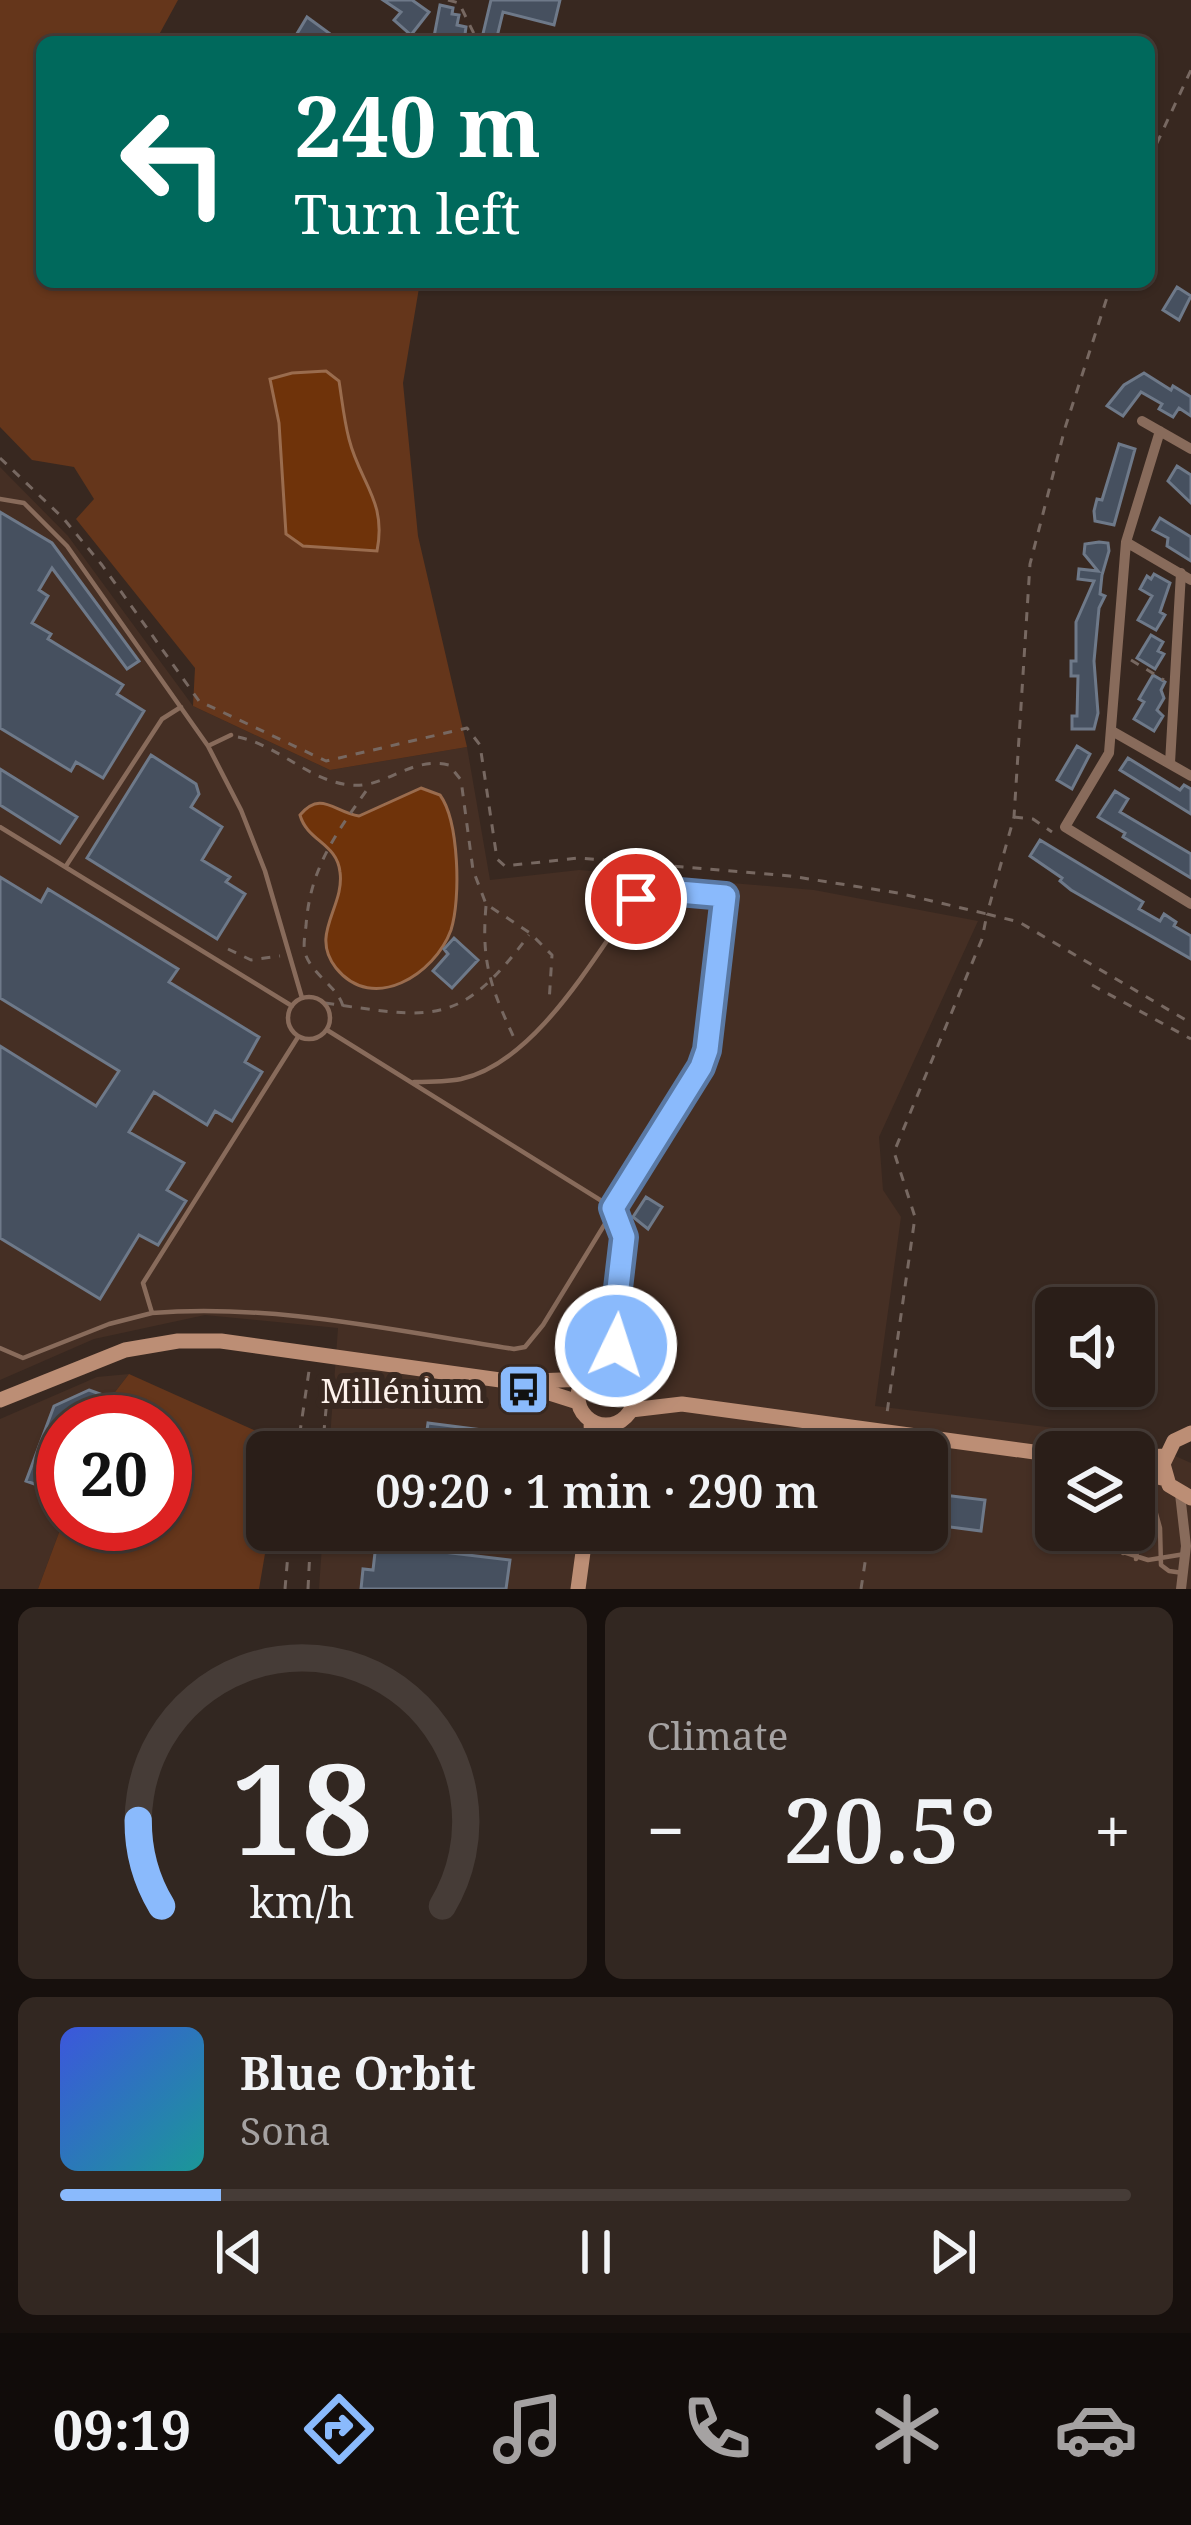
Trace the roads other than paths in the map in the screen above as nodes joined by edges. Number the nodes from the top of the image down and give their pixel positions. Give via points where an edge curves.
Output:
1 (1142, 421) dead end
2 (1160, 431) junction
3 (1191, 449) edge
4 (0, 499) edge
5 (1126, 542) junction
6 (1186, 576) edge
7 (181, 707) junction
8 (1112, 731) junction
9 (232, 735) road end
10 (208, 746) junction
11 (1170, 764) junction
12 (1191, 776) edge
13 (0, 827) edge
14 (65, 867) junction
15 (1191, 904) edge
16 (302, 998) junction
17 (292, 1006) junction
18 (327, 1030) junction
19 (298, 1037) junction
20 (414, 1082) junction
21 (613, 1208) junction
22 (152, 1313) junction
23 (613, 1331) junction
24 (0, 1348) edge
25 (591, 1375) junction
26 (626, 1379) junction
27 (515, 1382) junction
28 (0, 1400) edge
29 (578, 1402) junction
30 (682, 1405) junction
31 (631, 1410) junction
32 (1191, 1419) edge
33 (591, 1421) junction
34 (612, 1425) junction
35 (593, 1431) edge
36 (608, 1431) edge
37 (1186, 1435) edge
38 (1035, 1452) edge
39 (1164, 1456) junction
40 (1155, 1457) edge
41 (1155, 1476) edge
42 (1166, 1479) junction
43 (1185, 1496) edge
44 (1155, 1510) edge
45 (1187, 1545) edge
46 (583, 1551) edge
47 (1118, 1551) edge
48 (1137, 1551) edge
49 (1123, 1553) joint
50 (1159, 1558) junction
51 (1136, 1559) junction
52 (1183, 1573) junction
53 (578, 1589) edge
54 (1180, 1589) edge

1 - 2 street
2 - 3 street
2 - 5 street
4 - 7 lane via 24,503 67,546
5 - 6 street
5 - 8 street
6 - 11 street
7 - 10 lane
7 - 14 lane via 163,718
8 - 11 street
8 - 15 street via 1109,753 1065,827
9 - 10 lane
10 - 16 lane via 265,871
11 - 12 street
13 - 14 lane
14 - 17 lane
16 - 17 lane
16 - 18 lane via 325,1004
17 - 19 lane via 289,1027
18 - 19 lane
18 - 20 lane
19 - 22 lane via 143,1283
20 - 21 lane
20 - 21 lane via 464,1078 519,1048 646,892 725,896 701,1067
21 - 22 lane via 525,1347 217,1310
21 - 23 lane via 624,1237
22 - 24 lane via 23,1358
23 - 25 lane
23 - 26 lane
25 - 26 main road
25 - 27 main road
25 - 29 main road
26 - 30 main road
26 - 31 main road
27 - 28 main road via 178,1341 112,1354
27 - 29 main road
29 - 33 main road
30 - 31 main road
30 - 38 main road
31 - 34 main road
32 - 37 street
33 - 34 main road
33 - 35 main road
34 - 36 main road
37 - 39 main road
39 - 40 main road
39 - 42 main road
41 - 42 main road
42 - 43 main road
43 - 45 street
44 - 50 lane
45 - 50 lane
45 - 52 street
46 - 53 main road
47 - 49 lane
48 - 51 lane
49 - 51 lane
50 - 51 lane
50 - 52 lane via 1165,1569
52 - 54 street

